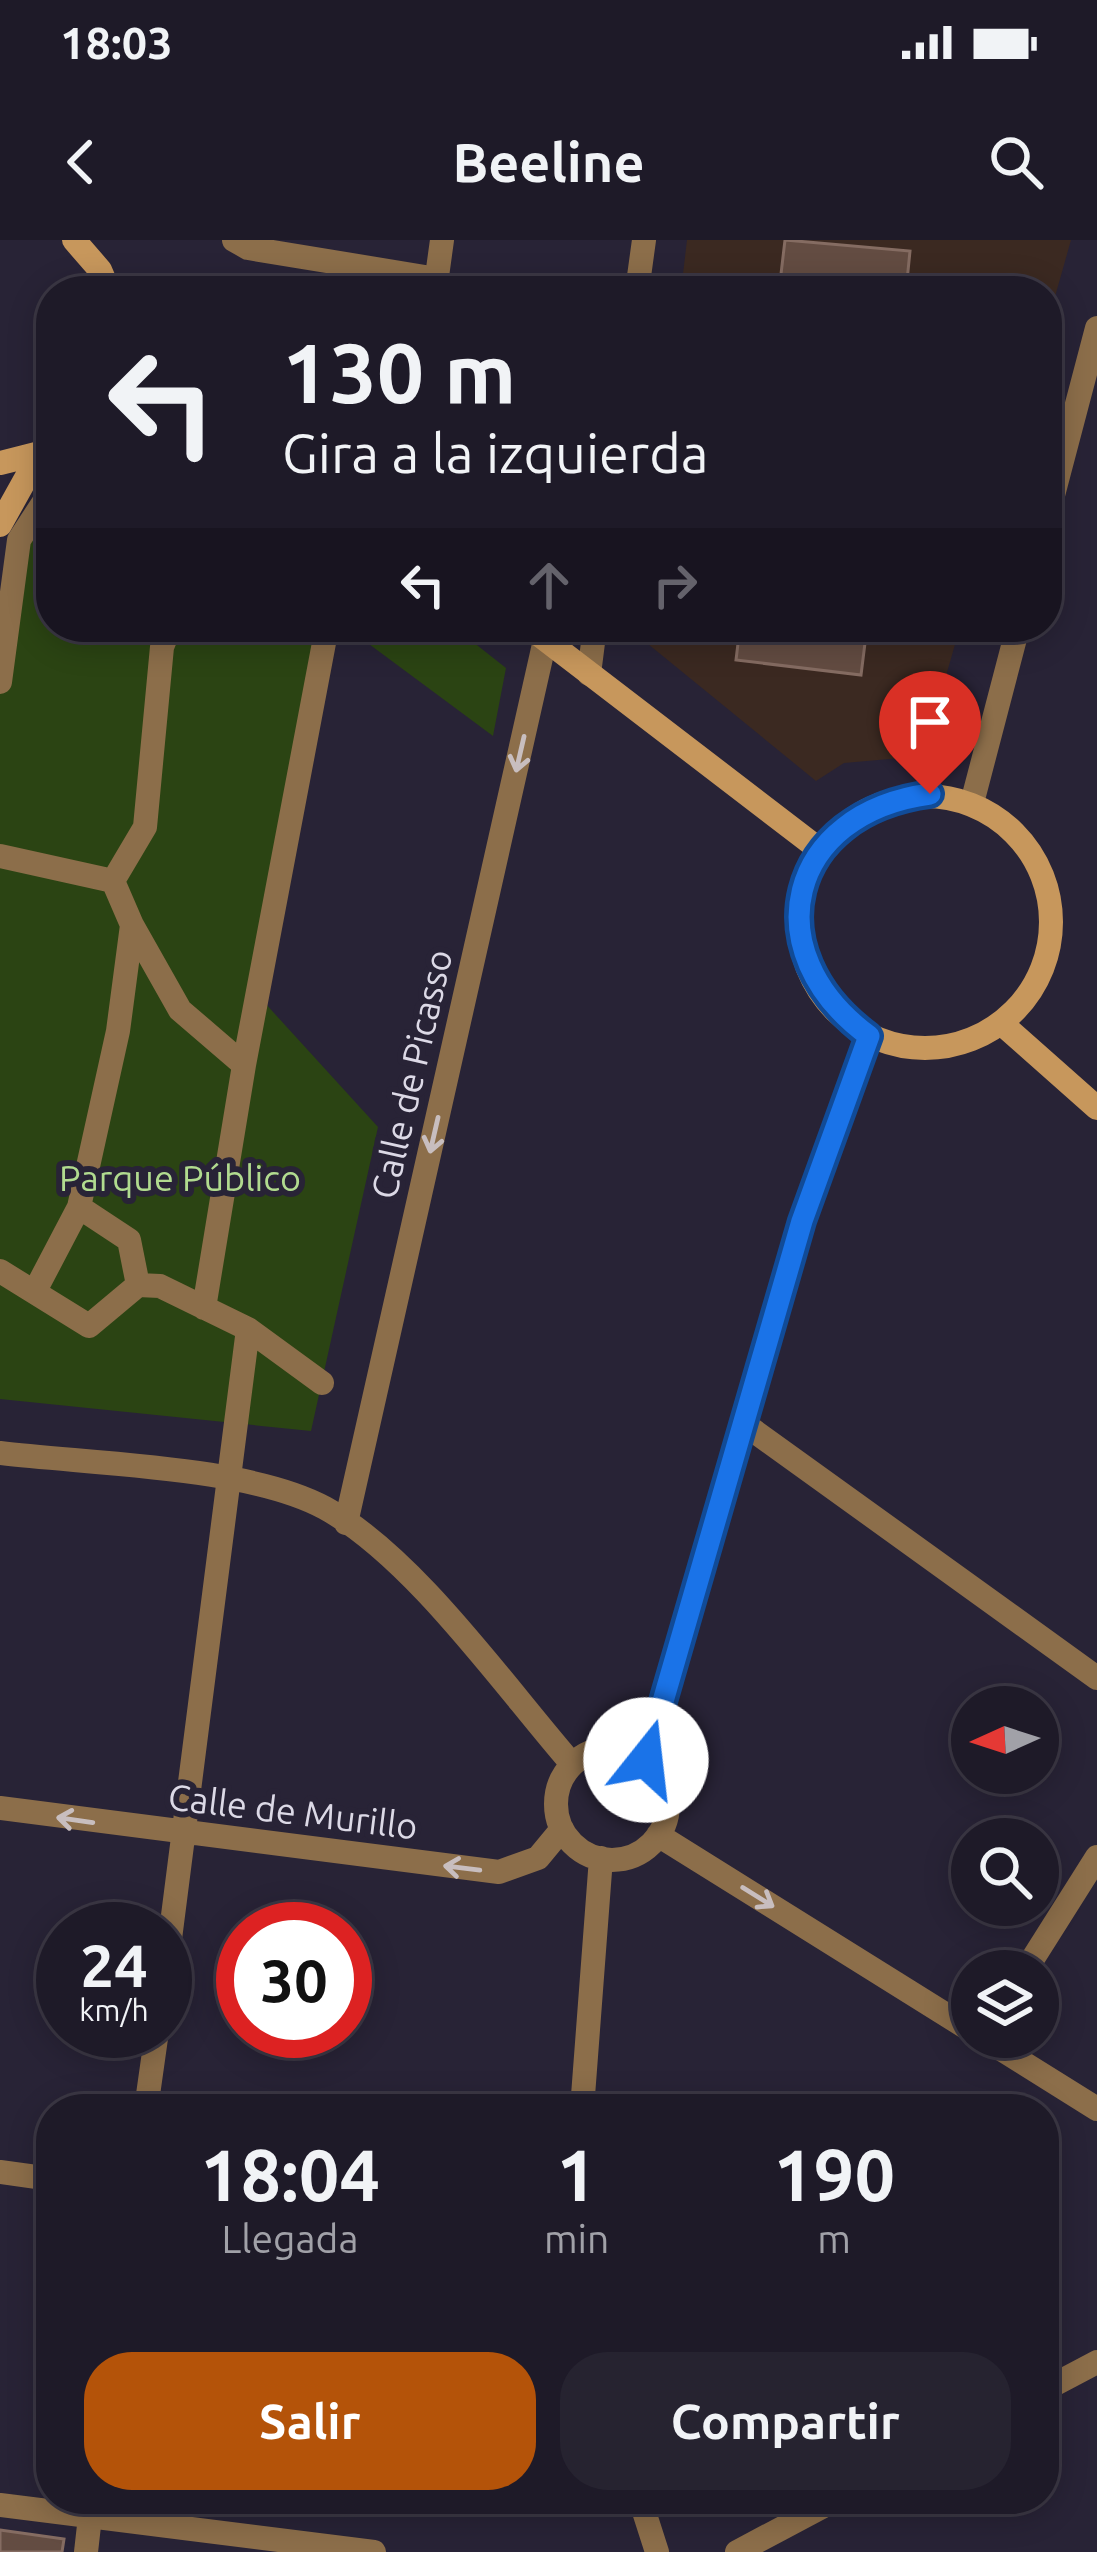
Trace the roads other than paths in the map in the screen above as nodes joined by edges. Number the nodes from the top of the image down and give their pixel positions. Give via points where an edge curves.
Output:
1 (234, 240) edge
2 (442, 240) edge
3 (644, 240) edge
4 (76, 241) edge
5 (100, 276) edge
6 (390, 276) edge
7 (437, 276) edge
8 (639, 276) edge
9 (1097, 328) edge
10 (36, 454) edge
11 (1062, 461) edge
12 (0, 463) edge
13 (36, 467) edge
14 (36, 513) edge
15 (0, 525) edge
16 (164, 642) edge
17 (324, 642) edge
18 (535, 642) edge
19 (547, 642) edge
20 (593, 642) edge
21 (1014, 642) edge
22 (589, 674) junction
23 (0, 682) edge
24 (972, 803) junction
25 (820, 850) junction
26 (0, 856) edge
27 (113, 881) junction
28 (132, 925) junction
29 (1001, 1023) junction
30 (869, 1036) junction
31 (244, 1065) junction
32 (1097, 1108) edge
33 (79, 1207) junction
34 (0, 1271) edge
35 (138, 1285) junction
36 (36, 1289) junction
37 (204, 1308) junction
38 (248, 1329) junction
39 (322, 1383) dead end
40 (743, 1423) junction
41 (0, 1453) edge
42 (232, 1480) junction
43 (346, 1523) junction
44 (1097, 1678) edge
45 (646, 1760) junction
46 (572, 1764) junction
47 (0, 1808) edge
48 (562, 1829) junction
49 (658, 1835) junction
50 (185, 1836) junction
51 (1097, 1857) edge
52 (601, 1858) junction
53 (176, 1902) edge
54 (1038, 1950) edge
55 (951, 2018) edge
56 (154, 2058) edge
57 (1016, 2058) edge
58 (148, 2094) edge
59 (583, 2094) edge
60 (1097, 2109) edge
61 (0, 2172) edge
62 (36, 2177) edge
63 (1094, 2373) edge
64 (1059, 2385) edge
65 (0, 2505) edge
66 (36, 2506) edge
67 (90, 2514) edge
68 (130, 2514) edge
69 (645, 2514) edge
70 (809, 2514) edge
71 (86, 2552) edge
72 (374, 2552) edge
73 (657, 2552) edge
74 (737, 2552) edge

1 - 6 street
2 - 7 street
3 - 8 street
4 - 5 street
9 - 11 street
10 - 12 street
13 - 15 street
14 - 23 street via 19,540
16 - 27 street via 145,827
17 - 31 street
18 -> 43 street, Calle de Picasso
19 - 22 street
20 - 22 street
21 - 24 street
22 - 25 street
24 - 25 street via 930,794 887,800 850,819
24 - 29 street via 1005,822 1047,886 1046,962
25 - 30 street via 802,890 804,953 834,1010
26 - 27 street
27 - 28 street
28 - 31 street via 180,1010
28 - 33 street
29 - 30 street via 937,1048
29 - 32 street
30 - 40 street via 802,1221
31 - 37 street
33 - 35 street via 129,1240
33 - 36 street
34 - 36 street
35 - 36 street via 89,1326
35 - 37 street via 160,1286
37 - 38 street
38 - 39 street
38 - 42 street
40 - 44 street
40 - 45 street
41 - 42 street
42 - 43 street via 323,1507
42 - 50 street
43 - 46 street via 389,1554
45 - 46 street via 616,1748
45 - 49 street via 668,1804
46 - 48 street via 557,1795
50 -> 47 street, Calle de Murillo
48 -> 50 street, Calle de Murillo via 538,1858 500,1872
48 - 52 street
49 - 52 street via 633,1856
49 -> 55 street
50 - 53 street
51 - 54 street
52 - 59 street
56 - 58 street
57 - 60 street
61 - 62 street
63 - 64 street
65 - 66 street
67 - 71 street
68 - 72 street
69 - 73 street
70 - 74 street

